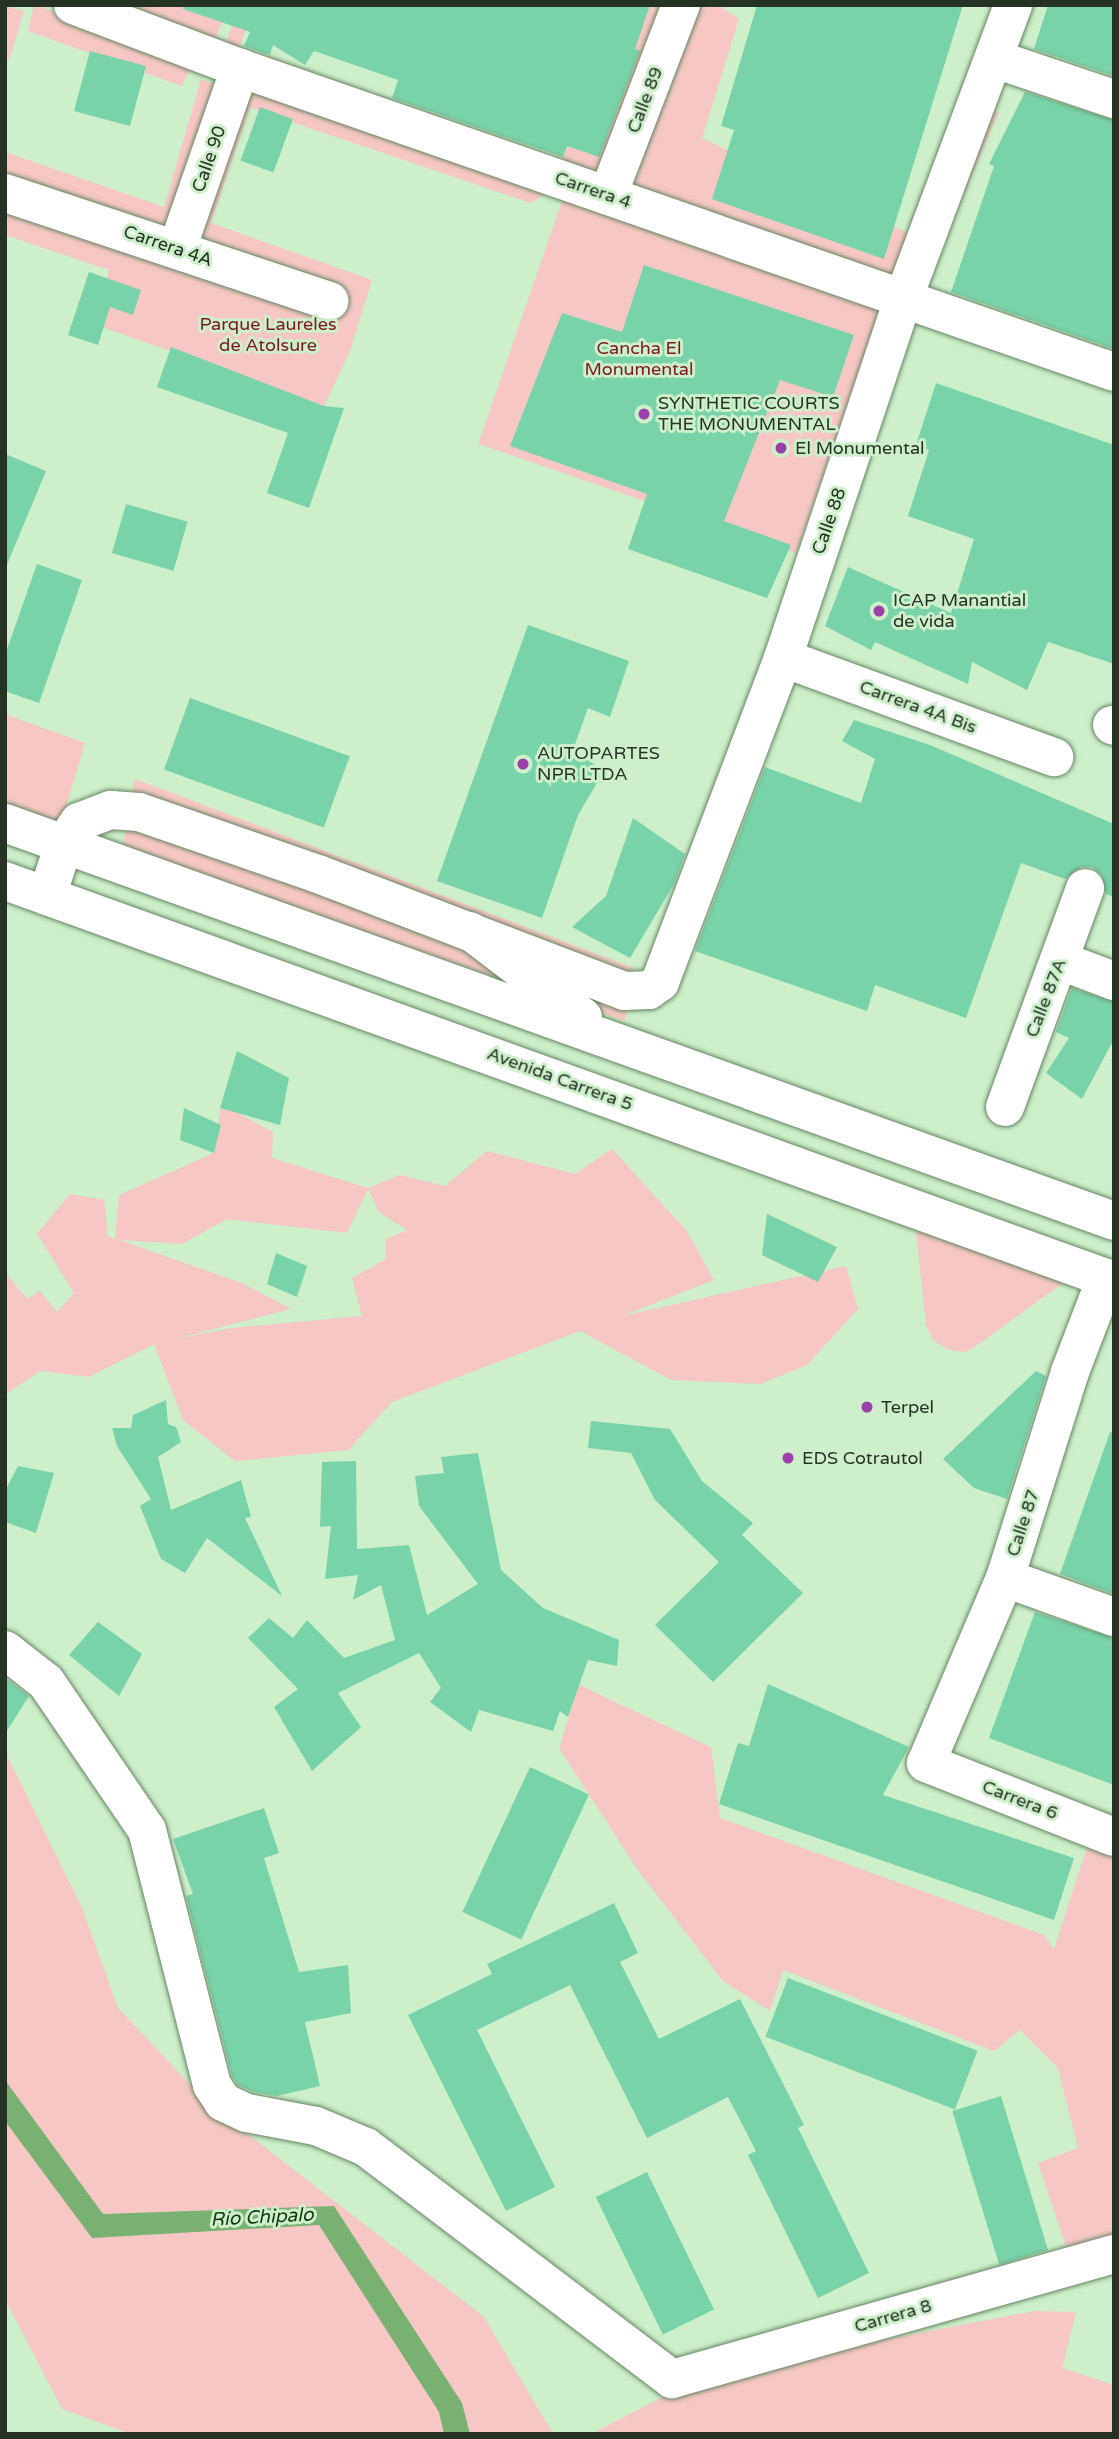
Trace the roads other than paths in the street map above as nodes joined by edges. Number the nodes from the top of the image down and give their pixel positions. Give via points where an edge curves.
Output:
1 (73, 5) edge
2 (681, 5) edge
3 (1013, 5) edge
4 (995, 59) junction
5 (240, 68) junction
6 (1114, 99) edge
7 (5, 193) edge
8 (608, 195) junction
9 (177, 249) junction
10 (904, 297) junction
11 (329, 301) dead end
12 (1114, 372) edge
13 (783, 658) junction
14 (1054, 757) dead end
15 (5, 823) edge
16 (64, 844) junction
17 (5, 881) edge
18 (1085, 888) dead end
19 (47, 895) junction
20 (470, 931) junction
21 (1061, 961) junction
22 (1114, 981) edge
23 (609, 1038) junction
24 (1005, 1107) dead end
25 (1114, 1221) edge
26 (1110, 1279) edge
27 (1005, 1578) junction
28 (1114, 1617) edge
29 (5, 1650) edge
30 (926, 1763) joint
31 (1114, 1837) edge
32 (1114, 2254) edge

1 - 5 street, Carrera 4
2 - 8 street, Calle 89
3 - 4 street, Calle 88
4 - 6 street
4 - 10 street, Calle 88
5 - 8 street, Carrera 4
5 - 9 street, Calle 90
7 - 9 street, Carrera 4A
8 - 10 street, Carrera 4
9 - 11 street, Carrera 4A
10 - 12 street, Carrera 4
10 - 13 street, Calle 88
13 - 14 street, Carrera 4A Bis
13 - 20 street, Calle 88 via 660,982 649,990 624,991
15 - 16 street
16 - 19 street
16 - 20 street via 79,822 111,810 139,812
16 - 23 street
17 - 19 street, Avenida Carrera 5
18 - 21 street, Calle 87A
19 - 26 street, Avenida Carrera 5
20 - 23 street
21 - 22 street
21 - 24 street, Calle 87A
23 - 25 street
26 - 27 street, Calle 87 via 1070,1372
27 - 28 street
27 - 30 street, Calle 87
29 - 32 street, Carrera 8 via 46,1682 147,1830 212,2085 223,2102 247,2113 316,2126 366,2147 672,2379
30 - 31 street, Carrera 6

